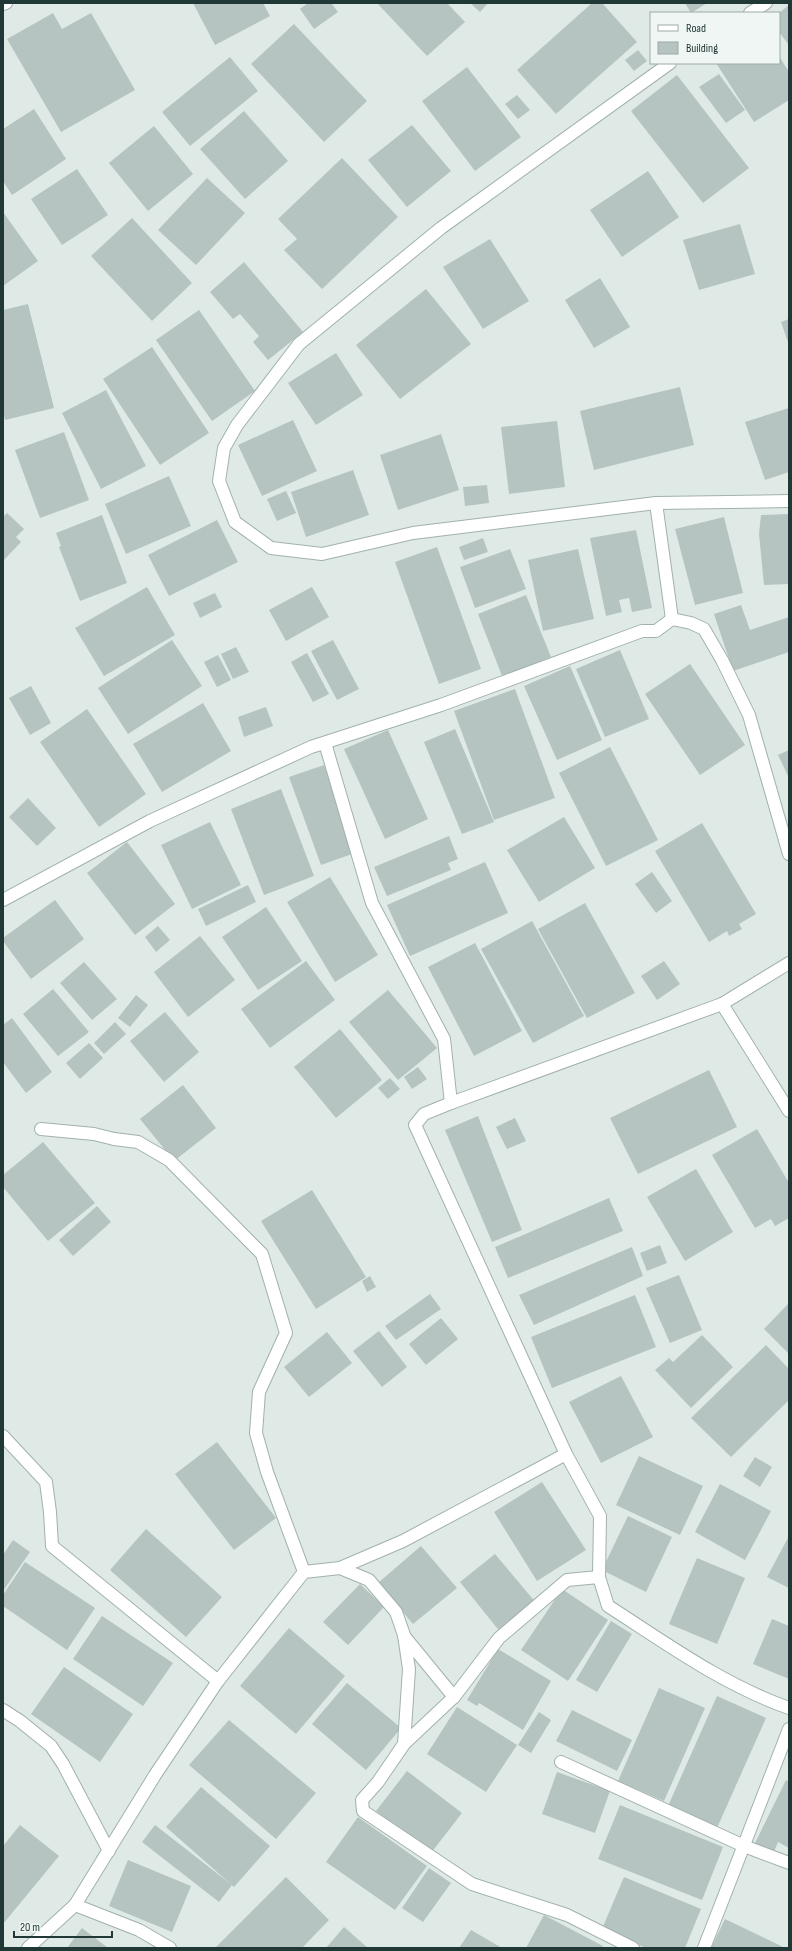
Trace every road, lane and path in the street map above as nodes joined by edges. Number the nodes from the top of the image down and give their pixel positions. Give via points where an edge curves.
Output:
1 (766, 3) edge
2 (752, 12) edge
3 (669, 64) edge
4 (789, 501) edge
5 (656, 502) junction
6 (672, 619) junction
7 (325, 743) junction
8 (789, 854) edge
9 (3, 900) edge
10 (789, 963) edge
11 (722, 1004) junction
12 (452, 1103) junction
13 (789, 1112) edge
14 (41, 1129) dead end
15 (3, 1436) edge
16 (566, 1454) junction
17 (340, 1568) junction
18 (304, 1572) junction
19 (599, 1577) junction
20 (404, 1635) junction
21 (218, 1681) junction
22 (454, 1697) junction
23 (789, 1708) edge
24 (3, 1710) edge
25 (789, 1729) edge
26 (404, 1744) junction
27 (561, 1762) dead end
28 (744, 1846) junction
29 (109, 1851) junction
30 (789, 1863) edge
31 (75, 1904) junction
32 (28, 1948) edge
33 (170, 1948) edge
34 (633, 1948) edge
35 (704, 1948) edge

1 - 2 street
3 - 5 street via 441,228 299,344 237,425 224,448 219,481 235,522 271,548 322,554 413,533
4 - 5 street
5 - 6 street
6 - 7 street via 656,631 642,631
6 - 8 street via 704,629 722,660 749,715
7 - 9 street via 311,747 150,822
7 - 12 street via 372,902 444,1039
10 - 11 street
11 - 12 street
11 - 13 street
12 - 16 street via 424,1114 415,1125
14 - 18 street via 94,1134 138,1142 169,1160 262,1254 286,1332 260,1392 256,1433 267,1472
15 - 21 street via 46,1482 52,1546
16 - 17 street via 403,1541
16 - 19 street via 600,1516
17 - 18 street
17 - 20 street via 369,1580 396,1612
18 - 21 street
19 - 22 street via 567,1580 499,1638
19 - 23 street via 608,1606 703,1667 758,1697
20 - 22 street
20 - 26 street via 409,1669
21 - 29 street via 155,1775
22 - 26 street
24 - 29 street via 51,1746
25 - 28 street
26 - 34 street via 362,1800 363,1811 472,1884 567,1915
27 - 28 street
28 - 30 street
28 - 35 street
29 - 31 street
31 - 32 street
31 - 33 street via 139,1930

